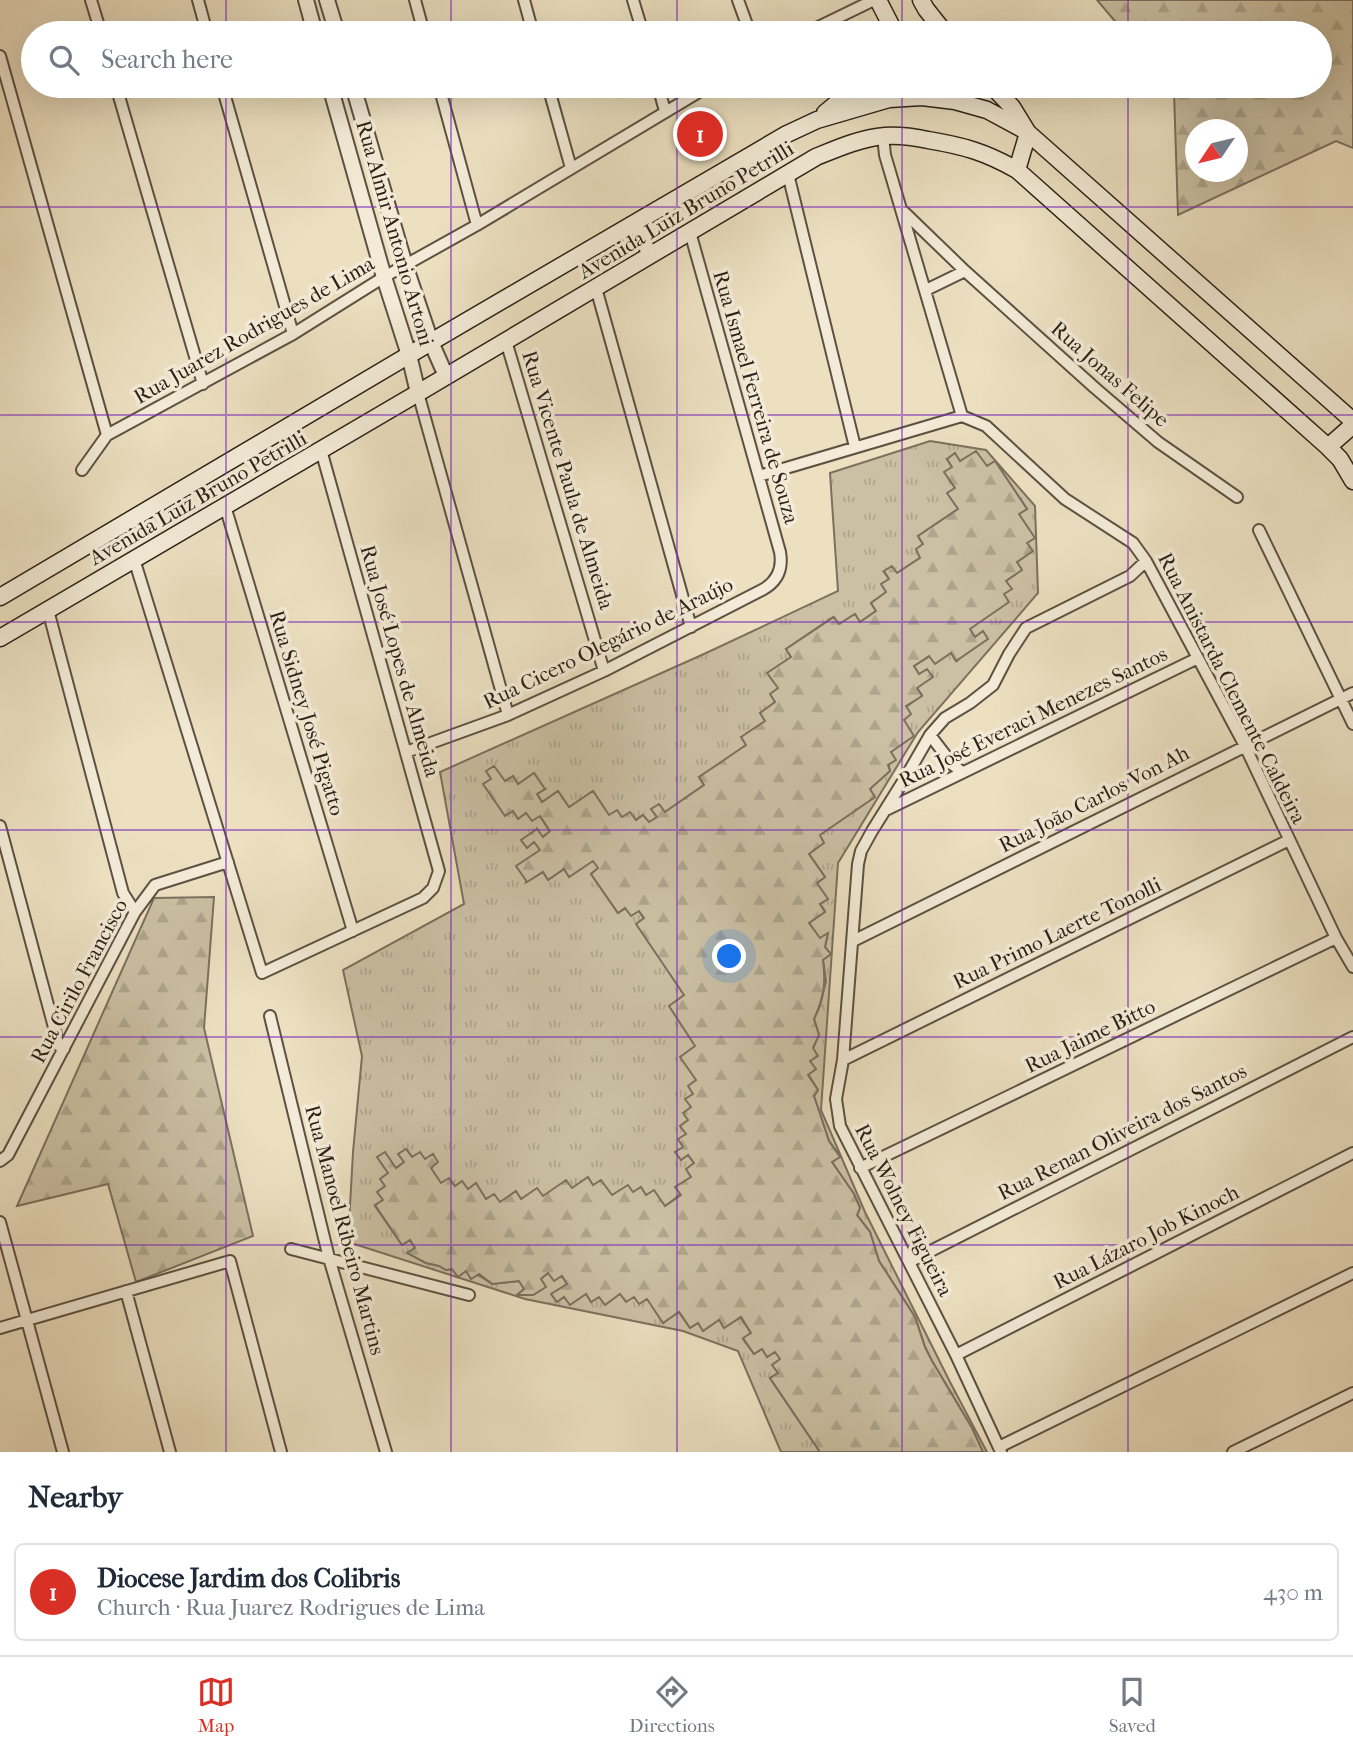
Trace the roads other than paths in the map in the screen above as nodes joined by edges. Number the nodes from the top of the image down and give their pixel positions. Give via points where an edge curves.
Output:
1 (91, 0) edge
2 (198, 0) edge
3 (306, 0) edge
4 (327, 0) edge
5 (415, 0) edge
6 (524, 0) edge
7 (633, 0) edge
8 (738, 0) edge
9 (876, 0) edge
10 (921, 0) edge
11 (97, 21) edge
12 (204, 21) edge
13 (312, 21) edge
14 (333, 21) edge
15 (421, 21) edge
16 (530, 21) edge
17 (639, 21) edge
18 (746, 21) edge
19 (831, 21) edge
20 (888, 21) edge
21 (936, 21) edge
22 (0, 56) edge
23 (120, 98) edge
24 (225, 98) edge
25 (333, 98) edge
26 (356, 98) edge
27 (442, 98) edge
28 (551, 98) edge
29 (661, 98) edge
30 (688, 98) edge
31 (847, 98) edge
32 (906, 98) edge
33 (930, 98) edge
34 (1003, 98) edge
35 (665, 111) junction
36 (817, 120) junction
37 (1028, 133) junction
38 (883, 136) junction
39 (571, 168) junction
40 (1017, 170) junction
41 (788, 174) junction
42 (902, 210) junction
43 (635, 223) junction
44 (477, 225) junction
45 (690, 232) junction
46 (650, 255) junction
47 (405, 265) junction
48 (965, 271) junction
49 (384, 277) junction
50 (596, 288) junction
51 (926, 290) junction
52 (293, 334) junction
53 (506, 341) junction
54 (430, 342) junction
55 (409, 355) junction
56 (446, 376) junction
57 (203, 384) junction
58 (418, 393) junction
59 (962, 416) junction
60 (1353, 423) edge
61 (107, 435) junction
62 (855, 447) junction
63 (1328, 447) junction
64 (321, 450) junction
65 (82, 470) dead end
66 (759, 475) junction
67 (1353, 481) edge
68 (1237, 497) dead end
69 (225, 506) junction
70 (1259, 530) dead end
71 (134, 559) junction
72 (1146, 561) junction
73 (779, 572) joint
74 (0, 597) edge
75 (48, 610) junction
76 (691, 627) junction
77 (0, 638) edge
78 (1198, 658) junction
79 (604, 671) junction
80 (1353, 692) edge
81 (1340, 698) junction
82 (508, 715) junction
83 (1353, 724) edge
84 (930, 735) junction
85 (1245, 746) junction
86 (406, 752) junction
87 (962, 772) junction
88 (886, 810) junction
89 (0, 826) edge
90 (1289, 840) junction
91 (228, 862) junction
92 (135, 912) junction
93 (353, 931) junction
94 (1336, 938) junction
95 (853, 942) junction
96 (1353, 967) edge
97 (270, 1016) dead end
98 (1353, 1037) edge
99 (64, 1049) junction
100 (843, 1060) junction
101 (1353, 1153) edge
102 (0, 1161) edge
103 (860, 1168) junction
104 (0, 1222) edge
105 (291, 1250) dead end
106 (330, 1258) junction
107 (909, 1262) junction
108 (1353, 1273) edge
109 (126, 1291) junction
110 (469, 1295) dead end
111 (26, 1320) junction
112 (0, 1328) edge
113 (956, 1355) junction
114 (1353, 1393) edge
115 (1000, 1450) edge
116 (63, 1452) edge
117 (170, 1452) edge
118 (281, 1452) edge
119 (386, 1452) edge
120 (1233, 1452) edge

1 - 11 street
2 - 12 street
3 - 13 street
4 - 14 street
5 - 15 street
6 - 16 street
7 - 17 street
8 - 18 street
9 - 19 street
9 - 20 main road
10 - 21 main road
22 - 61 street
23 - 57 street
24 - 52 street
25 - 49 street, Rua Almir Antonio Artoni
26 - 47 street, Rua Almir Antonio Artoni
27 - 44 street
28 - 39 street
29 - 35 street
30 - 35 street, Rua Juarez Rodrigues de Lima
31 - 36 main road
32 - 36 main road, Avenida Luiz Bruno Petrilli
33 - 37 main road, Avenida Luiz Bruno Petrilli via 987,110
34 - 37 main road
35 - 39 street, Rua Juarez Rodrigues de Lima
36 - 43 main road, Avenida Luiz Bruno Petrilli
37 - 40 main road
37 - 60 main road, Avenida Luiz Bruno Petrilli
38 - 40 main road, Avenida Luiz Bruno Petrilli via 966,147
38 - 41 main road, Avenida Luiz Bruno Petrilli via 847,144
38 - 42 street
39 - 44 street, Rua Juarez Rodrigues de Lima
40 - 63 main road, Avenida Luiz Bruno Petrilli
41 - 45 main road, Avenida Luiz Bruno Petrilli
41 - 62 street
42 - 48 street, Rua Jonas Felipe
42 - 51 street
43 - 46 street
43 - 54 main road, Avenida Luiz Bruno Petrilli
44 - 47 street, Rua Juarez Rodrigues de Lima
45 - 46 main road, Avenida Luiz Bruno Petrilli
45 - 66 street, Rua Ismael Ferreira de Souza
46 - 50 main road, Avenida Luiz Bruno Petrilli
47 - 49 street, Rua Juarez Rodrigues de Lima
47 - 54 street, Rua Almir Antonio Artoni
48 - 51 street
48 - 68 street, Rua Jonas Felipe via 1158,442
49 - 52 street, Rua Juarez Rodrigues de Lima
49 - 55 street, Rua Almir Antonio Artoni
50 - 53 main road, Avenida Luiz Bruno Petrilli
50 - 76 street
51 - 59 street
52 - 57 street, Rua Juarez Rodrigues de Lima
53 - 56 main road, Avenida Luiz Bruno Petrilli
53 - 79 street, Rua Vicente Paula de Almeida
54 - 55 main road, Avenida Luiz Bruno Petrilli
54 - 56 street, Rua Almir Antonio Artoni
55 - 58 street, Rua Almir Antonio Artoni
55 - 74 main road, Avenida Luiz Bruno Petrilli
56 - 58 main road, Avenida Luiz Bruno Petrilli
57 - 61 street, Rua Juarez Rodrigues de Lima
58 - 64 main road, Avenida Luiz Bruno Petrilli
58 - 82 street
59 - 62 street
59 - 72 street, Rua Anistarda Clemente Caldeira via 986,426 1066,499 1133,543
60 - 63 main road
61 - 65 street
62 - 66 street
63 - 67 main road, Avenida Luiz Bruno Petrilli
64 - 69 main road, Avenida Luiz Bruno Petrilli
64 - 86 street, Rua José Lopes de Almeida
66 - 73 street, Rua Ismael Ferreira de Souza via 780,552
69 - 71 main road, Avenida Luiz Bruno Petrilli
69 - 93 street, Rua Sidney José Pigatto
70 - 81 street
71 - 75 main road, Avenida Luiz Bruno Petrilli
71 - 91 street
72 - 78 street, Rua Anistarda Clemente Caldeira
72 - 84 street, Rua Wolney Figueira via 1130,576 1026,628 993,685
73 - 76 street, Rua Cicero Olegário de Araújo via 767,587
75 - 77 main road, Avenida Luiz Bruno Petrilli
75 - 92 street via 123,894
76 - 79 street, Rua Cicero Olegário de Araújo
78 - 85 street, Rua Anistarda Clemente Caldeira
78 - 87 street, Rua José Everaci Menezes Santos
79 - 82 street, Rua Cicero Olegário de Araújo
80 - 81 street, Rua João Carlos Von Ah
81 - 83 street
81 - 85 street, Rua João Carlos Von Ah
82 - 86 street, Rua Cicero Olegário de Araújo
84 - 87 street
84 - 88 street, Rua Wolney Figueira
85 - 90 street, Rua Anistarda Clemente Caldeira
85 - 95 street, Rua João Carlos Von Ah
86 - 93 street, Rua José Lopes de Almeida via 439,871 436,882 423,898
87 - 88 street, Rua José Everaci Menezes Santos
88 - 95 street, Rua Wolney Figueira via 861,851
89 - 99 street via 59,1046
90 - 94 street, Rua Anistarda Clemente Caldeira
90 - 100 street, Rua Primo Laerte Tonolli
91 - 92 street, Rua Cirilo Francisco via 155,885
91 - 93 street via 262,973
92 - 99 street, Rua Cirilo Francisco
94 - 96 street, Rua Anistarda Clemente Caldeira
94 - 103 street, Rua Jaime Bitto
95 - 100 street, Rua Wolney Figueira
97 - 106 street, Rua Manoel Ribeiro Martins
98 - 107 street, Rua Renan Oliveira dos Santos
99 - 102 street, Rua Cirilo Francisco via 8,1155
100 - 103 street, Rua Wolney Figueira via 836,1099 840,1126
101 - 113 street, Rua Lázaro Job Kinoch
103 - 107 street, Rua Wolney Figueira
104 - 111 street
105 - 106 street
106 - 110 street
106 - 119 street, Rua Manoel Ribeiro Martins
107 - 113 street, Rua Wolney Figueira
108 - 115 street
109 - 111 street
109 - 117 street
109 - 118 street via 230,1261
111 - 112 street
111 - 116 street
113 - 115 street, Rua Wolney Figueira
114 - 120 street

